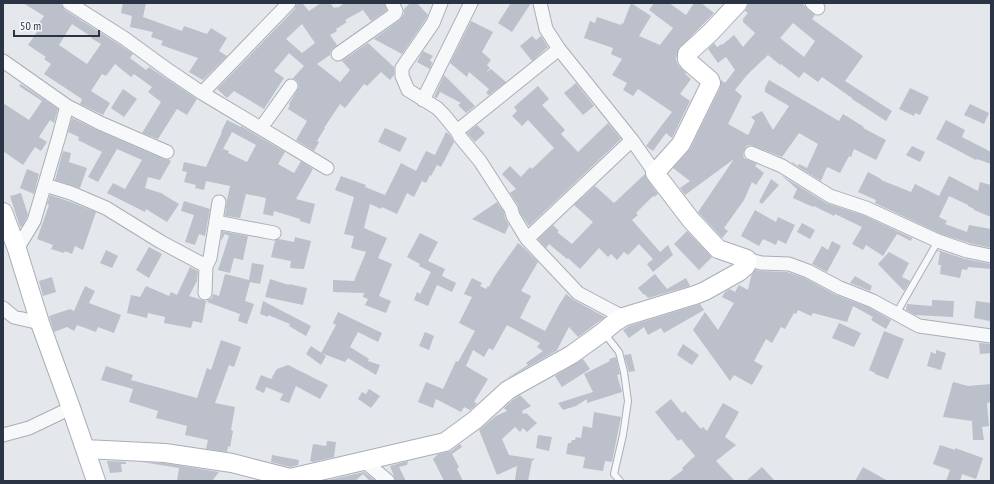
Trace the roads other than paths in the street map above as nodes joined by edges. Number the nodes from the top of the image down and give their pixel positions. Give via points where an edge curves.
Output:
1 (69, 3) edge
2 (290, 3) edge
3 (392, 3) edge
4 (441, 3) edge
5 (471, 3) edge
6 (540, 3) edge
7 (738, 3) edge
8 (559, 48) junction
9 (338, 54) dead end
10 (3, 62) edge
11 (291, 86) dead end
12 (202, 93) junction
13 (423, 100) junction
14 (67, 106) junction
15 (261, 128) junction
16 (457, 131) junction
17 (632, 140) junction
18 (168, 152) dead end
19 (751, 153) dead end
20 (327, 168) dead end
21 (655, 173) junction
22 (45, 185) junction
23 (219, 202) dead end
24 (3, 212) edge
25 (216, 222) junction
26 (274, 233) dead end
27 (527, 239) junction
28 (938, 241) junction
29 (17, 249) junction
30 (991, 256) edge
31 (747, 259) junction
32 (206, 266) junction
33 (205, 293) dead end
34 (3, 308) edge
35 (896, 314) junction
36 (623, 317) junction
37 (40, 323) junction
38 (603, 332) junction
39 (991, 336) edge
40 (71, 408) junction
41 (3, 435) edge
42 (85, 449) junction
43 (364, 461) junction
44 (96, 481) edge
45 (388, 481) edge
46 (620, 481) edge

1 - 12 street
2 - 12 street
3 - 9 street via 395,14
4 - 13 street via 433,23 402,68 402,76 408,90
5 - 13 street
6 - 8 street via 546,29
7 - 21 street via 688,54 689,62 711,83 681,144
8 - 16 street
8 - 17 street
10 - 14 street
11 - 15 street
12 - 15 street
13 - 16 street via 437,108
14 - 18 street
14 - 22 street
15 - 20 street
16 - 27 street via 480,161
17 - 21 street
17 - 27 street
19 - 28 street via 782,166 830,196 866,208
21 - 31 street via 718,249
22 - 29 street via 34,221
22 - 32 street via 106,208
23 - 25 street
24 - 29 street
25 - 26 street
25 - 32 street via 210,258
27 - 36 street via 578,293
28 - 30 street
28 - 35 lane
29 - 37 street
31 - 35 street via 761,263 789,264 808,271
31 - 36 street via 746,266 739,272 705,291
32 - 33 street
34 - 37 street via 14,317
35 - 39 street via 920,326
36 - 38 street
37 - 40 street
38 - 43 street via 572,355 508,390 475,420 445,442
38 - 46 lane via 619,352 628,401 614,474
40 - 41 street via 29,428
40 - 42 street
42 - 43 street via 165,453 232,463 290,478
42 - 44 street
43 - 45 street

